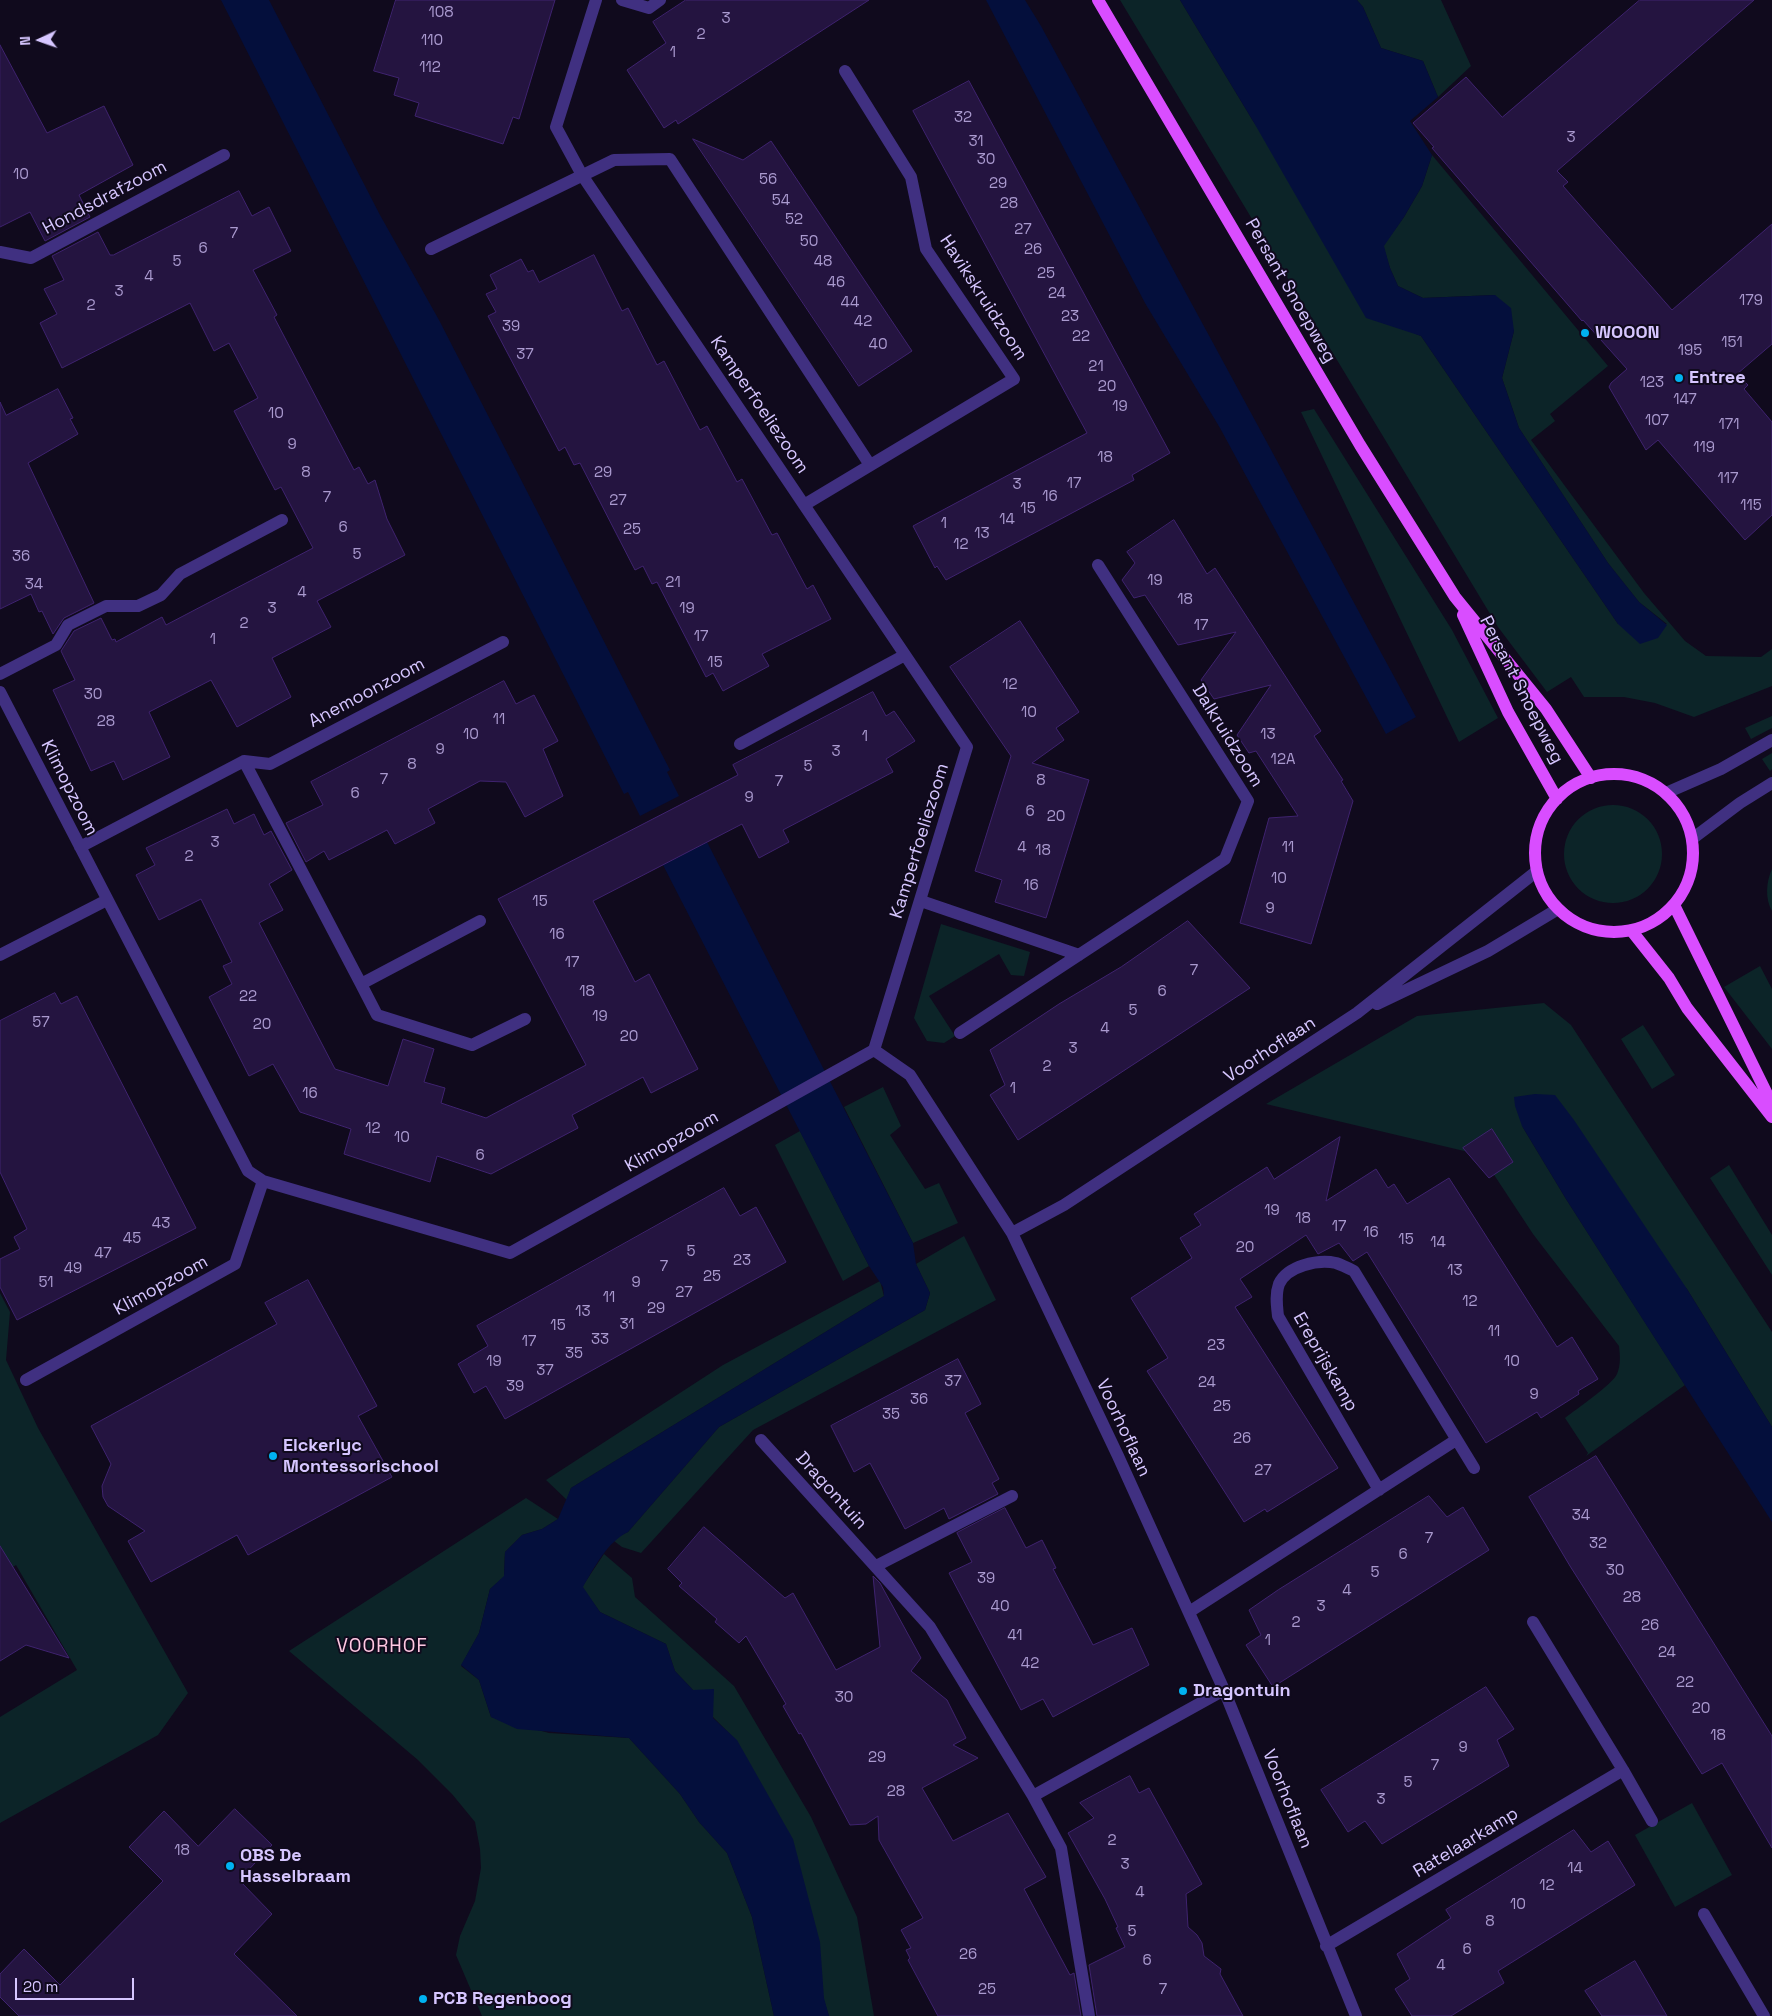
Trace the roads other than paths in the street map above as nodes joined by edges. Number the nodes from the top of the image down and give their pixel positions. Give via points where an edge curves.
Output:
1 (596, 0) edge
2 (622, 0) edge
3 (660, 0) edge
4 (1098, 0) edge
5 (846, 71) dead end
6 (224, 156) dead end
7 (582, 175) junction
8 (431, 249) dead end
9 (0, 252) edge
10 (870, 466) junction
11 (804, 505) junction
12 (282, 520) dead end
13 (1098, 565) dead end
14 (1455, 597) junction
15 (503, 642) dead end
16 (905, 655) junction
17 (0, 674) edge
18 (0, 692) edge
19 (1772, 740) edge
20 (740, 744) dead end
21 (244, 761) junction
22 (1591, 778) junction
23 (1772, 783) edge
24 (1666, 794) junction
25 (1557, 799) junction
26 (1692, 839) junction
27 (80, 847) junction
28 (1537, 871) junction
29 (107, 900) junction
30 (921, 901) junction
31 (1674, 905) junction
32 (1558, 908) junction
33 (480, 921) dead end
34 (1631, 930) junction
35 (0, 955) edge
36 (1080, 955) junction
37 (361, 984) junction
38 (1356, 1014) junction
39 (525, 1019) dead end
40 (960, 1033) dead end
41 (874, 1050) junction
42 (1772, 1104) edge
43 (1772, 1117) edge
44 (263, 1181) junction
45 (1012, 1233) junction
46 (26, 1380) dead end
47 (761, 1440) dead end
48 (1456, 1440) junction
49 (1474, 1468) dead end
50 (1380, 1490) junction
51 (1012, 1496) dead end
52 (876, 1566) junction
53 (1189, 1612) junction
54 (1533, 1622) dead end
55 (1224, 1690) junction
56 (1623, 1770) junction
57 (1033, 1796) junction
58 (1652, 1820) dead end
59 (1704, 1914) dead end
60 (1326, 1946) junction
61 (1089, 2016) edge
62 (1356, 2016) edge
63 (1764, 2016) edge

1 - 7 street, Kamperfoeliezoom via 556,127
2 - 3 street via 648,8
4 - 14 main road, Persant Snoepweg via 1360,445
5 - 10 street, Havikskruidzoom via 911,177 926,249 1014,379
6 - 9 street, Hondsdrafzoom via 31,258
7 - 8 street
7 - 10 street via 614,160 670,159
7 - 11 street, Kamperfoeliezoom
10 - 11 street, Havikskruidzoom
11 - 16 street, Kamperfoeliezoom
12 - 17 street via 180,574 161,595 138,606 106,606 68,624 56,645
13 - 36 street, Dalkruidzoom via 1248,801 1225,859
14 - 22 main road, Persant Snoepweg via 1546,709
14 - 25 main road, Persant Snoepweg via 1508,712
15 - 21 street, Anemoonzoom via 270,764
16 - 20 street
16 - 30 street, Kamperfoeliezoom via 966,747
18 - 27 street, Klimopzoom
19 - 24 street via 1721,769
21 - 27 street
21 - 37 street
22 - 24 main road via 1623,775 1646,781
22 - 25 main road
23 - 26 street
24 - 26 main road via 1687,822
25 - 28 main road via 1538,833
26 - 31 main road via 1690,875
27 - 29 street, Klimopzoom
28 - 32 main road via 1542,885
28 - 38 street, Voorhoflaan
29 - 35 street
29 - 44 street, Klimopzoom via 248,1171
30 - 36 street
30 - 41 street, Kamperfoeliezoom
31 - 34 main road via 1660,917
31 - 42 main road
32 - 34 main road via 1571,919 1600,931
32 - 38 street, Voorhoflaan via 1488,951
33 - 37 street
34 - 43 main road
36 - 40 street, Dalkruidzoom
37 - 39 street via 377,1015 472,1045
38 - 45 street, Voorhoflaan via 1072,1199
41 - 44 street, Klimopzoom via 510,1253
41 - 45 street via 910,1075
44 - 46 street, Klimopzoom via 235,1264
45 - 53 street, Voorhoflaan
47 - 52 street, Dragontuin
48 - 49 street, Ereprijskamp
48 - 50 street
48 - 50 street, Ereprijskamp via 1354,1271 1335,1263 1317,1262 1288,1273 1280,1283 1276,1297 1278,1316
50 - 53 street
51 - 52 street
52 - 57 street, Dragontuin via 930,1627
53 - 55 street, Voorhoflaan
54 - 56 street
55 - 57 street
55 - 60 street, Voorhoflaan
56 - 58 street
56 - 60 street, Ratelaarkamp
57 - 61 street, Dragontuin via 1061,1848
59 - 63 street
60 - 62 street, Voorhoflaan

